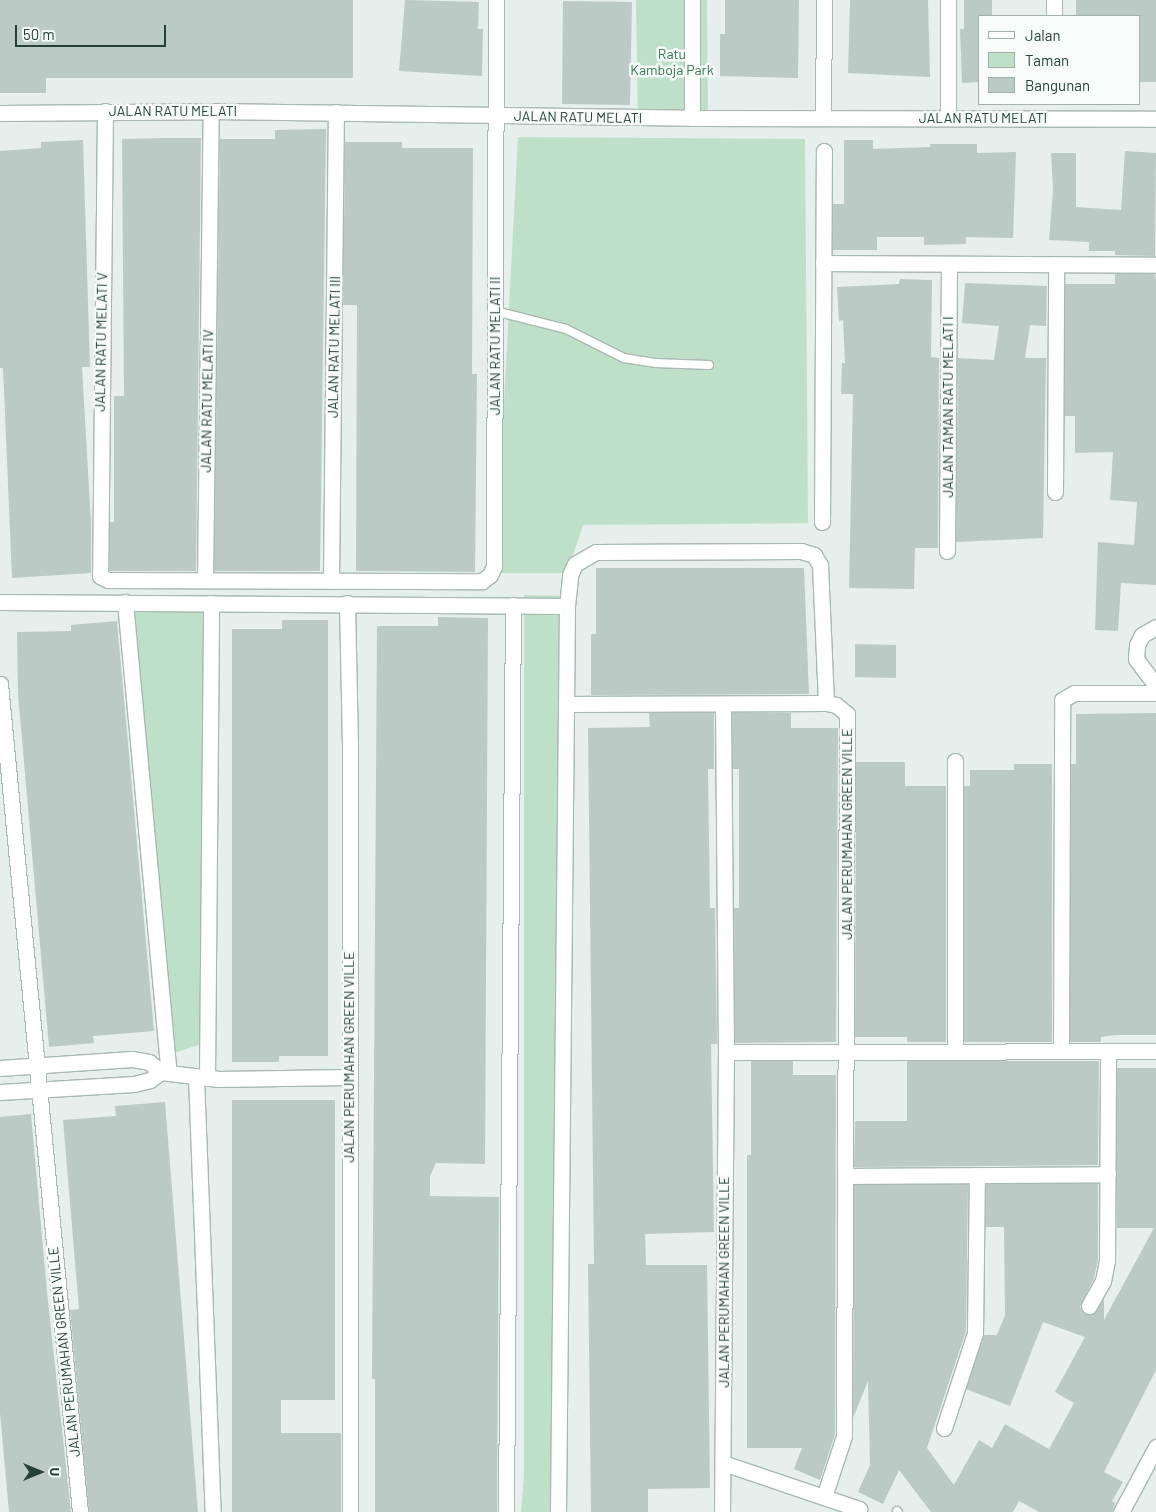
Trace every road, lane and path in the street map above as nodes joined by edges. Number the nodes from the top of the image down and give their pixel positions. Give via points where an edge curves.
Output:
1 (496, 0) edge
2 (692, 0) edge
3 (824, 0) edge
4 (948, 0) edge
5 (1054, 0) edge
6 (1054, 15) edge
7 (104, 111) junction
8 (211, 111) junction
9 (1054, 111) edge
10 (336, 112) junction
11 (0, 113) edge
12 (496, 116) junction
13 (692, 118) junction
14 (823, 118) junction
15 (948, 118) junction
16 (1156, 119) edge
17 (824, 151) dead end
18 (823, 263) junction
19 (949, 264) junction
20 (1056, 264) junction
21 (1156, 265) edge
22 (495, 311) junction
23 (709, 366) dead end
24 (1055, 492) dead end
25 (822, 522) dead end
26 (947, 550) dead end
27 (205, 580) junction
28 (332, 581) junction
29 (0, 602) edge
30 (125, 602) junction
31 (211, 603) junction
32 (348, 603) junction
33 (513, 605) junction
34 (567, 606) junction
35 (1156, 627) edge
36 (0, 684) edge
37 (1156, 686) edge
38 (1156, 693) edge
39 (826, 703) junction
40 (566, 704) junction
41 (723, 706) junction
42 (955, 761) dead end
43 (955, 1050) junction
44 (1061, 1050) junction
45 (847, 1051) junction
46 (1108, 1051) junction
47 (1156, 1051) edge
48 (726, 1052) junction
49 (35, 1065) junction
50 (0, 1068) edge
51 (165, 1072) junction
52 (348, 1077) junction
53 (201, 1078) junction
54 (38, 1089) junction
55 (0, 1092) edge
56 (1108, 1174) junction
57 (977, 1175) junction
58 (848, 1176) junction
59 (1089, 1306) dead end
60 (944, 1428) dead end
61 (1156, 1447) edge
62 (723, 1463) junction
63 (824, 1498) junction
64 (859, 1508) dead end
65 (80, 1512) edge
66 (213, 1512) edge
67 (350, 1512) edge
68 (506, 1512) edge
69 (558, 1512) edge
70 (722, 1512) edge
71 (1121, 1512) edge

1 - 12 street, JALAN RATU MELATI II
2 - 13 street
3 - 14 street
4 - 15 street
5 - 6 street
7 - 8 street, JALAN RATU MELATI
7 - 11 street, JALAN RATU MELATI
7 - 27 street, JALAN RATU MELATI V via 98,572 108,580
8 - 10 street, JALAN RATU MELATI
8 - 27 street, JALAN RATU MELATI IV
9 - 15 street, JALAN RATU MELATI
9 - 16 street, JALAN RATU MELATI
10 - 12 street, JALAN RATU MELATI
10 - 28 street, JALAN RATU MELATI III
12 - 13 street, JALAN RATU MELATI
12 - 22 street, JALAN RATU MELATI II
13 - 14 street, JALAN RATU MELATI
14 - 15 street, JALAN RATU MELATI
17 - 18 street
18 - 19 street
18 - 25 street
19 - 20 street
19 - 26 street, JALAN TAMAN RATU MELATI I
20 - 21 street
20 - 24 street
22 - 23 lane via 566,329 624,358
22 - 28 street, JALAN RATU MELATI II via 494,566 490,575 482,581
27 - 28 street
29 - 30 street
30 - 31 street
30 - 51 street
31 - 32 street
31 - 53 street
32 - 33 street
32 - 52 street, JALAN PERUMAHAN GREEN VILLE
33 - 34 street
33 - 68 street
34 - 39 street via 570,575 575,564 596,552 801,550 814,555 820,565
34 - 40 street
35 - 37 street via 1142,635 1136,659
36 - 49 street, JALAN PERUMAHAN GREEN VILLE
38 - 44 street via 1074,694 1062,700
39 - 41 street, JALAN PERUMAHAN GREEN VILLE
39 - 45 street, JALAN PERUMAHAN GREEN VILLE via 836,704 847,714
40 - 41 street, JALAN PERUMAHAN GREEN VILLE
40 - 69 street
41 - 48 street, JALAN PERUMAHAN GREEN VILLE
42 - 43 street
43 - 44 street
43 - 45 street
44 - 46 street
45 - 48 street
45 - 58 street, JALAN PERUMAHAN GREEN VILLE
46 - 47 street
46 - 56 street
48 - 62 street, JALAN PERUMAHAN GREEN VILLE
49 - 50 street
49 - 51 street via 132,1059 149,1062
49 - 54 street, JALAN PERUMAHAN GREEN VILLE
51 - 53 street
51 - 54 street via 134,1084
52 - 53 street
52 - 67 street, JALAN PERUMAHAN GREEN VILLE
53 - 66 street
54 - 55 street
54 - 65 street, JALAN PERUMAHAN GREEN VILLE
56 - 57 street
56 - 59 street via 1107,1261 1103,1281
57 - 58 street
57 - 60 street via 975,1333
58 - 63 street, JALAN PERUMAHAN GREEN VILLE via 844,1436
61 - 71 street
62 - 63 street
62 - 70 street, JALAN PERUMAHAN GREEN VILLE
63 - 64 street

